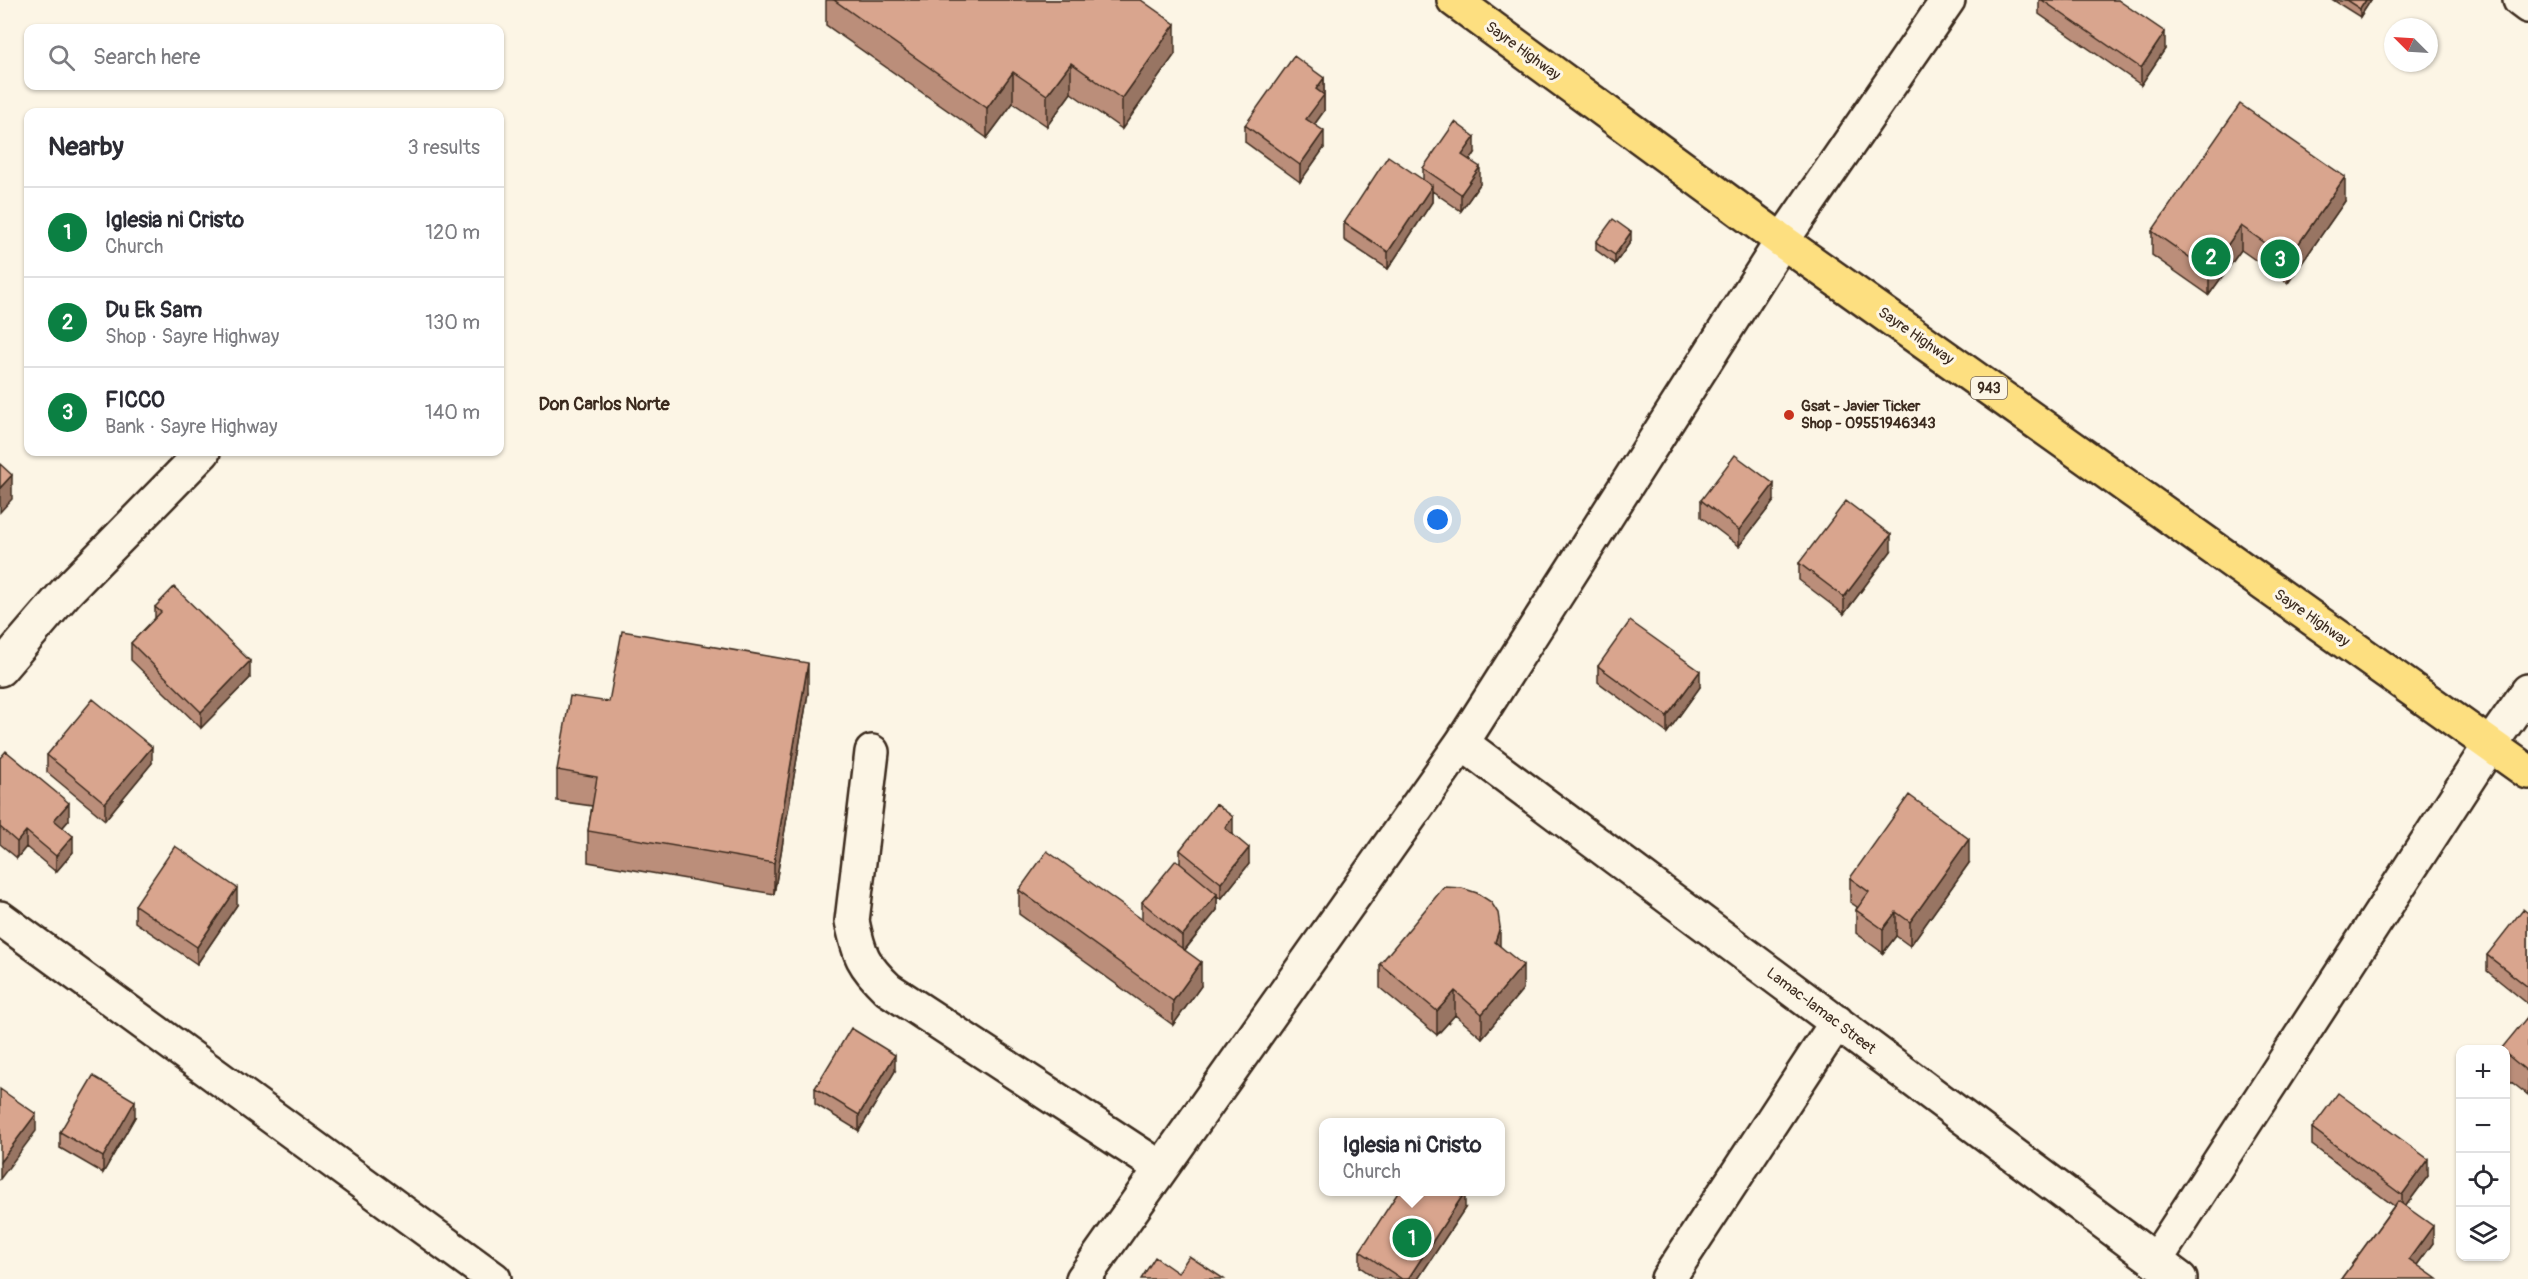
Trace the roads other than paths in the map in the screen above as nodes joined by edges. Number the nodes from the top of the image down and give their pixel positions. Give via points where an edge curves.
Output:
1 (1454, 0) edge
2 (1948, 0) edge
3 (1782, 241) junction
4 (199, 456) edge
5 (0, 669) edge
6 (2528, 690) edge
7 (1462, 743) junction
8 (2490, 745) junction
9 (872, 752) dead end
10 (2528, 772) edge
11 (0, 918) edge
12 (1837, 1023) junction
13 (1161, 1168) junction
14 (2167, 1270) edge
15 (494, 1279) edge
16 (1083, 1279) edge
17 (1668, 1279) edge

1 - 3 highway, Sayre Highway / 943
2 - 3 street
3 - 7 street
3 - 8 highway, Sayre Highway / 943
4 - 5 street via 66,592
6 - 8 street
7 - 12 street, Lamac-lamac Street
7 - 13 street
8 - 10 highway, Sayre Highway / 943
8 - 14 street
9 - 13 street via 852,921 867,969 888,989
11 - 15 street
12 - 14 street, Lamac-lamac Street
12 - 17 street
13 - 16 street

